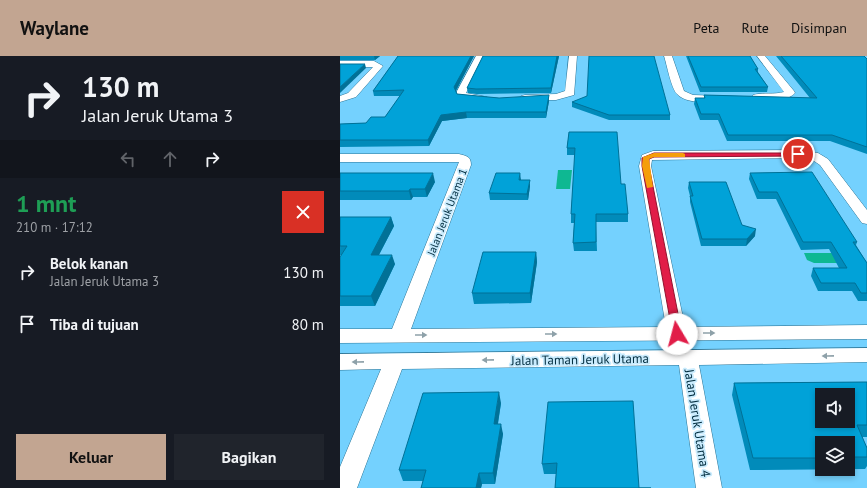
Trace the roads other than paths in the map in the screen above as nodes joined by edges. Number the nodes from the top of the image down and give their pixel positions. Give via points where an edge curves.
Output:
1 (480, 56) edge
2 (573, 56) edge
3 (668, 56) edge
4 (761, 56) edge
5 (340, 64) edge
6 (747, 97) edge
7 (516, 98) edge
8 (732, 98) edge
9 (340, 99) edge
10 (492, 99) edge
11 (340, 158) edge
12 (867, 220) edge
13 (867, 332) edge
14 (677, 334) junction
15 (340, 336) edge
16 (399, 336) junction
17 (867, 355) edge
18 (688, 358) junction
19 (340, 362) edge
20 (394, 362) junction
21 (344, 488) edge
22 (709, 488) edge

1 - 10 street via 461,93 462,96 477,99
2 - 7 street via 570,93 556,97
3 - 8 street via 680,92 684,96
4 - 6 street via 790,93 779,97
5 - 9 street via 379,66 352,95
11 - 16 street, Jalan Jeruk Utama 1 via 465,160
12 - 14 street via 824,162 814,156 661,155 646,158 645,166
14 -> 13 street, Jalan Taman Jeruk Utama
16 -> 14 street, Jalan Taman Jeruk Utama
15 - 16 street, Jalan Taman Jeruk Utama
17 -> 18 street, Jalan Taman Jeruk Utama
18 -> 20 street, Jalan Taman Jeruk Utama
18 - 22 street, Jalan Jeruk Utama 4
20 -> 19 street, Jalan Taman Jeruk Utama
20 - 21 street

